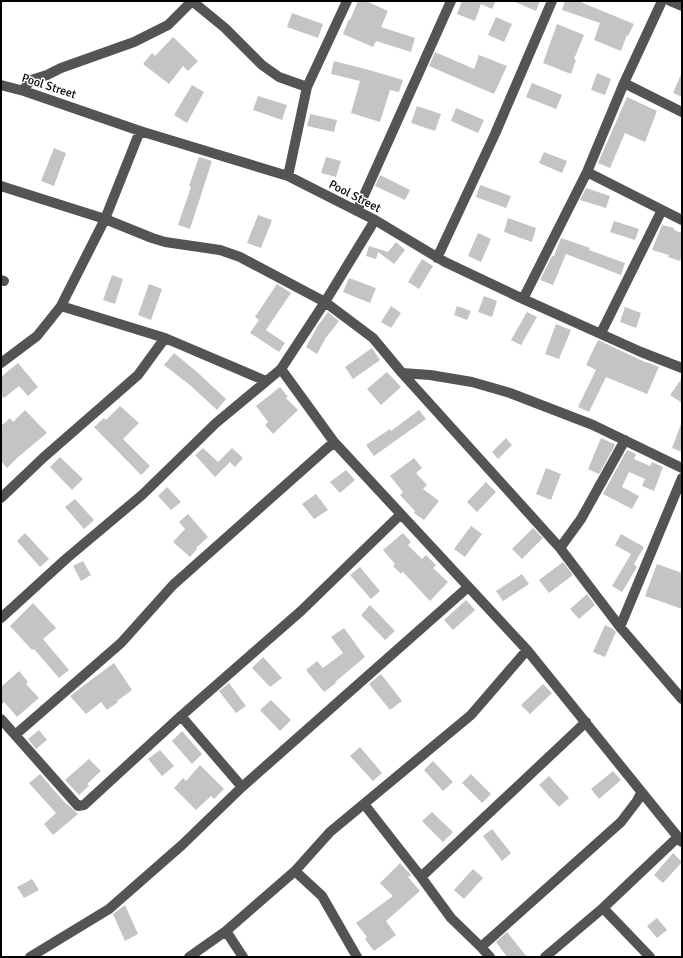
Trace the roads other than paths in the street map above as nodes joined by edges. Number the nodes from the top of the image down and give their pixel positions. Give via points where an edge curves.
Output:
1 (192, 1) edge
2 (347, 1) edge
3 (451, 1) edge
4 (552, 1) edge
5 (662, 1) edge
6 (670, 1) edge
7 (682, 6) edge
8 (624, 83) junction
9 (1, 86) edge
10 (307, 87) junction
11 (24, 91) junction
12 (682, 112) edge
13 (140, 131) junction
14 (587, 172) junction
15 (288, 176) junction
16 (1, 186) edge
17 (662, 210) junction
18 (357, 211) junction
19 (105, 219) junction
20 (375, 220) junction
21 (682, 220) edge
22 (437, 258) junction
23 (523, 299) junction
24 (325, 302) junction
25 (61, 306) junction
26 (601, 332) junction
27 (165, 338) junction
28 (1, 363) edge
29 (682, 368) edge
30 (281, 369) junction
31 (402, 373) junction
32 (266, 381) junction
33 (625, 440) junction
34 (334, 442) junction
35 (682, 468) edge
36 (682, 478) edge
37 (1, 498) edge
38 (400, 515) junction
39 (560, 548) junction
40 (467, 588) junction
41 (1, 618) edge
42 (620, 627) junction
43 (527, 650) junction
44 (682, 699) edge
45 (181, 716) junction
46 (1, 719) edge
47 (586, 722) junction
48 (15, 735) junction
49 (242, 788) junction
50 (641, 793) junction
51 (364, 804) junction
52 (680, 840) edge
53 (295, 871) junction
54 (421, 877) junction
55 (603, 908) junction
56 (226, 931) junction
57 (481, 946) junction
58 (30, 957) edge
59 (189, 957) edge
60 (243, 957) edge
61 (357, 957) edge
62 (490, 957) edge
63 (545, 957) edge
64 (650, 957) edge

1 - 10 street via 225,28 262,65 279,77
1 - 11 street via 168,25 134,42 31,80
2 - 10 street
3 - 18 street
4 - 22 street via 495,134
5 - 8 street
6 - 7 street
8 - 12 street
8 - 14 street
9 - 11 street, Pool Street
10 - 15 street
11 - 13 street, Pool Street
13 - 15 street, Pool Street
13 - 19 street
14 - 17 street
14 - 23 street
15 - 18 street, Pool Street
16 - 19 street
17 - 21 street
17 - 26 street
18 - 20 street, Pool Street
19 - 24 street via 165,242 220,250 240,257
19 - 25 street
20 - 22 street, Pool Street
20 - 24 street
22 - 23 street, Pool Street
23 - 26 street, Pool Street
24 - 30 street
24 - 31 street via 373,338
25 - 27 street
25 - 28 street via 37,336
26 - 29 street, Pool Street via 641,352
27 - 32 street
27 - 37 street via 138,375
30 - 32 street
30 - 34 street
31 - 33 street via 430,375 487,386 594,425
31 - 39 street
32 - 41 street via 216,423 142,495
33 - 35 street
33 - 39 street via 581,519
34 - 38 street
34 - 48 street via 173,586 120,643
36 - 42 street
38 - 40 street
38 - 45 street via 301,611
39 - 42 street
40 - 43 street
40 - 49 street
42 - 44 street
43 - 47 street
43 - 51 street via 471,715
45 - 48 street via 81,807
45 - 49 street
46 - 48 street
47 - 50 street
47 - 54 street
49 - 58 street via 109,909
50 - 52 street
50 - 57 street via 621,822
51 - 53 street via 330,832
51 - 54 street
52 - 55 street
53 - 56 street
53 - 61 street via 322,896
54 - 57 street via 451,918
55 - 63 street
55 - 64 street
56 - 59 street
56 - 60 street
57 - 62 street

